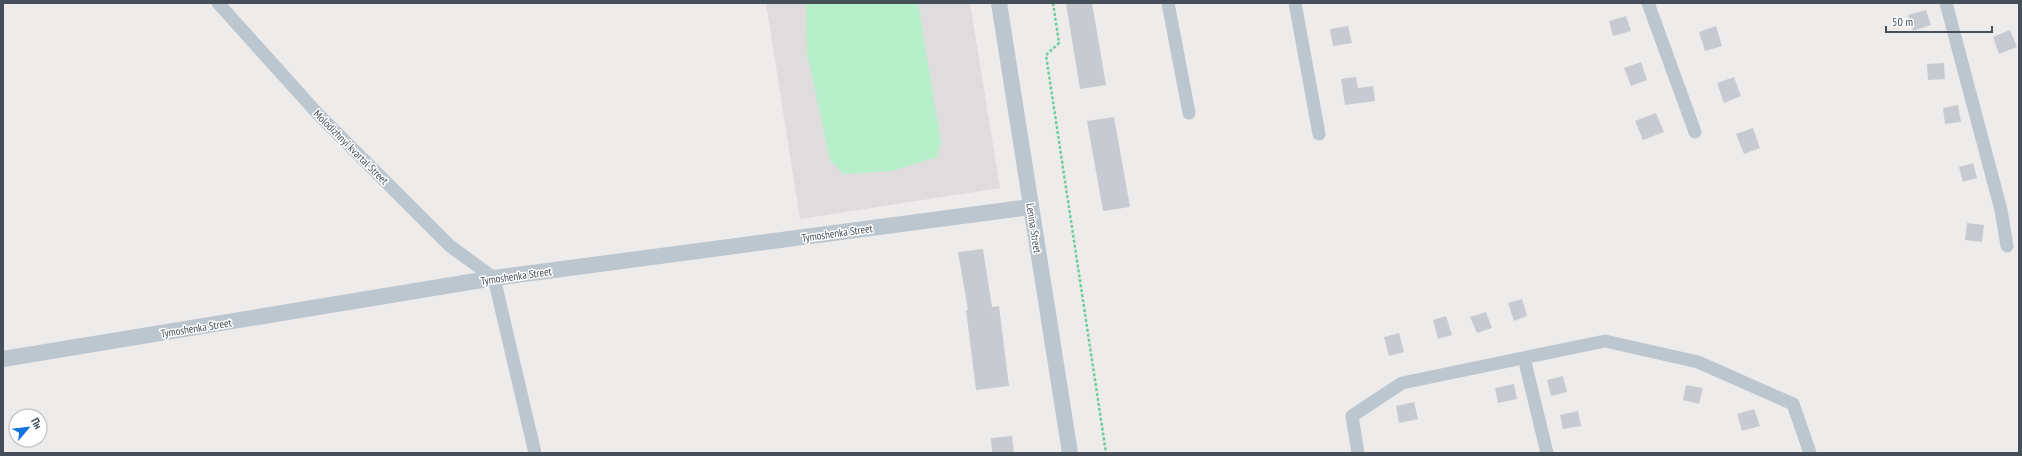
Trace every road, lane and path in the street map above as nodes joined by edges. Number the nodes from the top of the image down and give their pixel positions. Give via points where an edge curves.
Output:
1 (218, 3) edge
2 (999, 3) edge
3 (1053, 3) edge
4 (1168, 3) edge
5 (1295, 3) edge
6 (1648, 3) edge
7 (1946, 3) edge
8 (1189, 113) dead end
9 (1695, 132) dead end
10 (1319, 134) dead end
11 (1030, 208) junction
12 (2007, 246) dead end
13 (494, 278) junction
14 (1524, 358) junction
15 (3, 359) edge
16 (535, 453) edge
17 (1070, 453) edge
18 (1106, 453) edge
19 (1358, 453) edge
20 (1547, 453) edge
21 (1810, 453) edge

1 - 13 street, Molodizhnyi kvartal Street via 318,114 445,241
2 - 11 street, Lenina Street
3 - 18 path via 1058,43 1046,55
4 - 8 street
5 - 10 street
6 - 9 street
7 - 12 street
11 - 13 street, Tymoshenka Street
11 - 17 street, Lenina Street
13 - 15 street, Tymoshenka Street
13 - 16 street
14 - 19 street via 1402,383 1352,416
14 - 20 street
14 - 21 street via 1605,341 1698,362 1793,404

